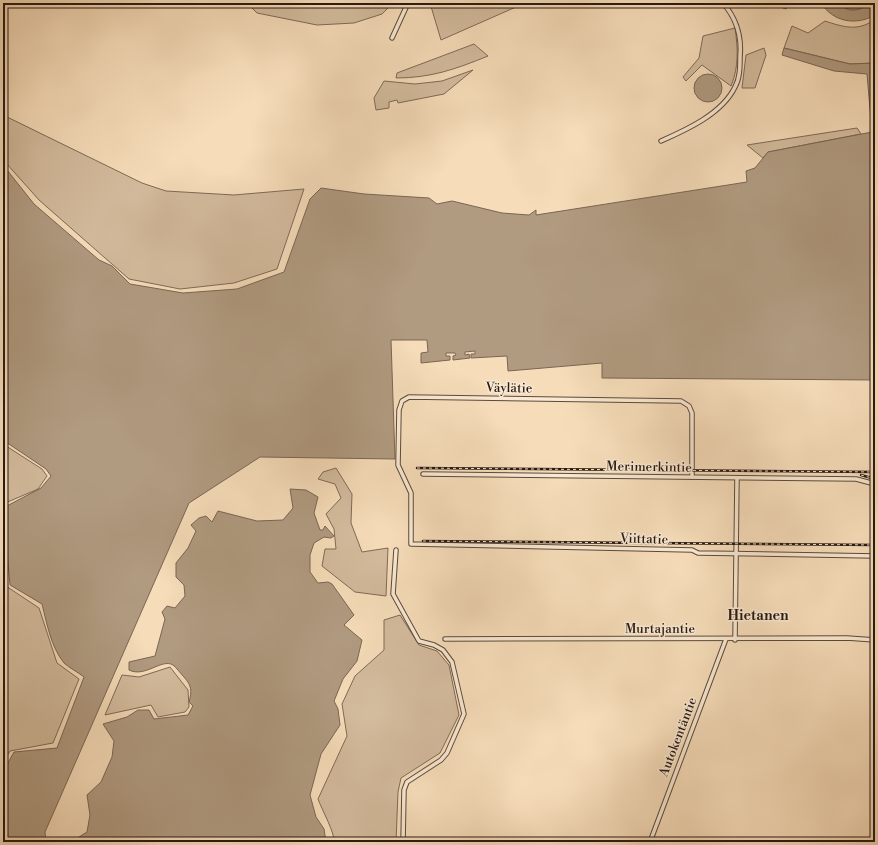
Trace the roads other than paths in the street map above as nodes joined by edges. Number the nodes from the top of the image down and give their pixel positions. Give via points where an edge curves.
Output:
1 (408, 3) edge
2 (723, 3) edge
3 (392, 38) dead end
4 (661, 141) dead end
5 (423, 474) dead end
6 (692, 477) junction
7 (737, 478) junction
8 (875, 484) edge
9 (411, 544) joint
10 (396, 550) dead end
11 (736, 554) junction
12 (875, 556) edge
13 (446, 639) dead end
14 (726, 639) junction
15 (736, 640) junction
16 (875, 640) edge
17 (403, 842) edge
18 (650, 842) edge

1 - 3 street
2 - 4 street via 738,27 740,40 740,71 732,94 695,124
5 - 6 street, Merimerkintie
6 - 7 street, Merimerkintie
6 - 9 street, Väylätie via 692,413 689,406 681,401 409,397 402,401 399,410 398,465 411,493
7 - 8 street, Merimerkintie via 856,479
7 - 11 street
9 - 11 street, Viittatie via 692,550 698,553
10 - 17 street via 393,594 419,641 434,644 443,650 452,662 464,714 447,753 441,760 406,782
11 - 12 street, Viittatie
11 - 15 street
13 - 14 street, Murtajantie
14 - 15 street, Murtajantie
14 - 18 street, Autokentäntie
15 - 16 street, Murtajantie

